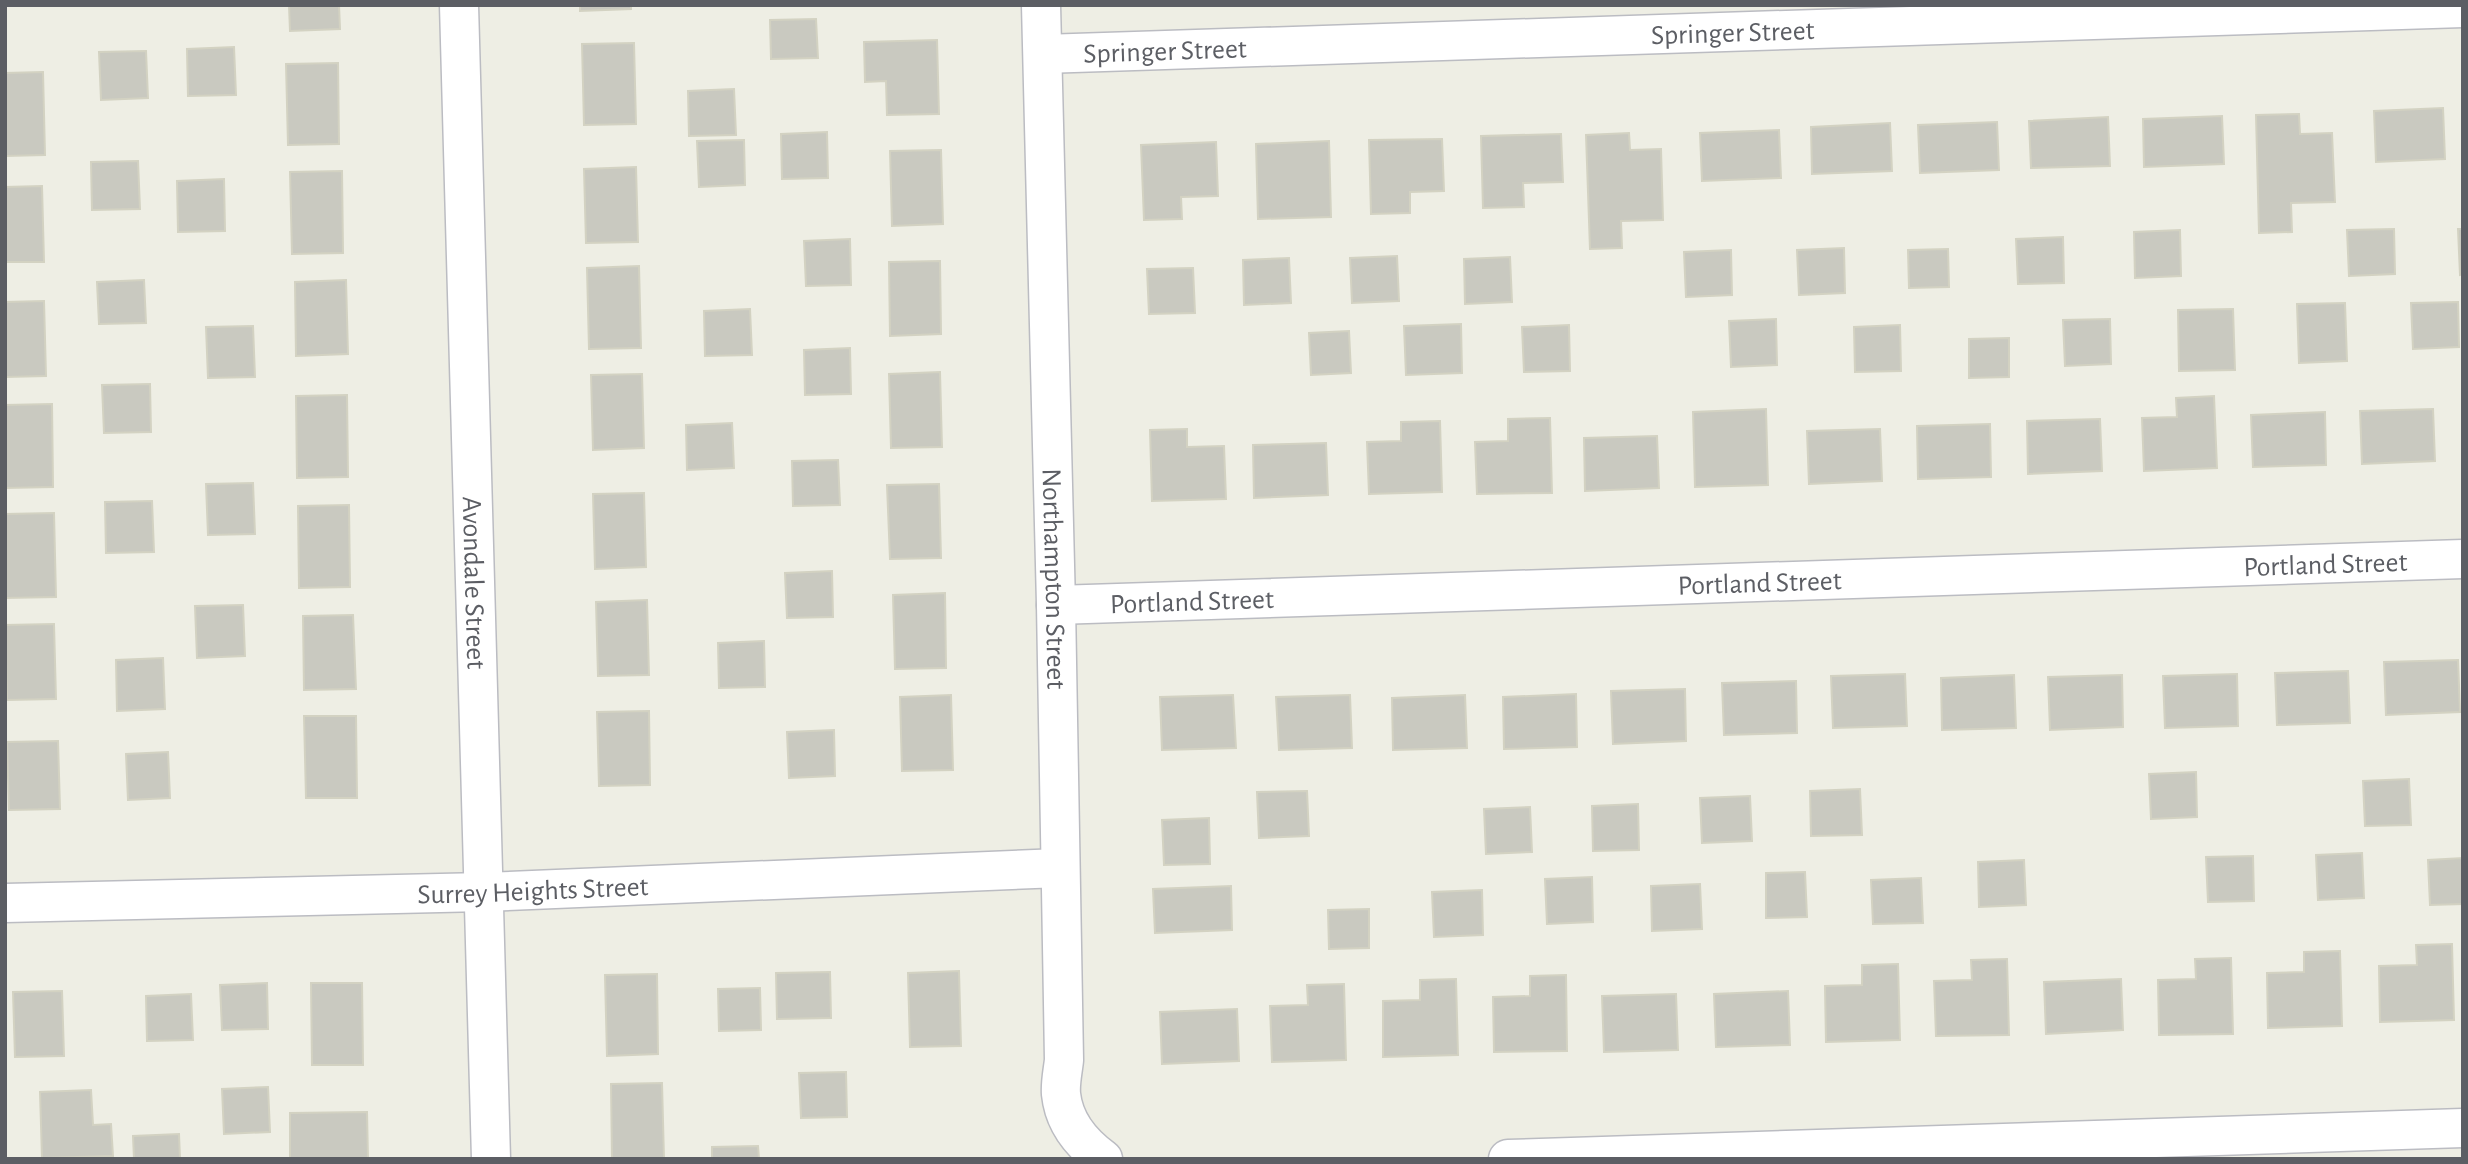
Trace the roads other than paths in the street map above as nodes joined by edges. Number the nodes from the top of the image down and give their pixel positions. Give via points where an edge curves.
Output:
1 (459, 5) edge
2 (1041, 5) edge
3 (2463, 8) edge
4 (1043, 54) junction
5 (2463, 559) edge
6 (1056, 605) junction
7 (1060, 867) junction
8 (484, 892) junction
9 (5, 903) edge
10 (2463, 1128) edge
11 (1094, 1152) edge
12 (491, 1159) edge
13 (1508, 1159) edge

1 - 8 street, Avondale Street
2 - 4 street, Northampton Street
3 - 4 street, Springer Street
4 - 6 street, Northampton Street
5 - 6 street, Portland Street
6 - 7 street, Northampton Street
7 - 8 street, Surrey Heights Street
7 - 11 street, Northampton Street via 1061,1094 1070,1125
8 - 9 street, Surrey Heights Street
8 - 12 street, Avondale Street
10 - 13 street

